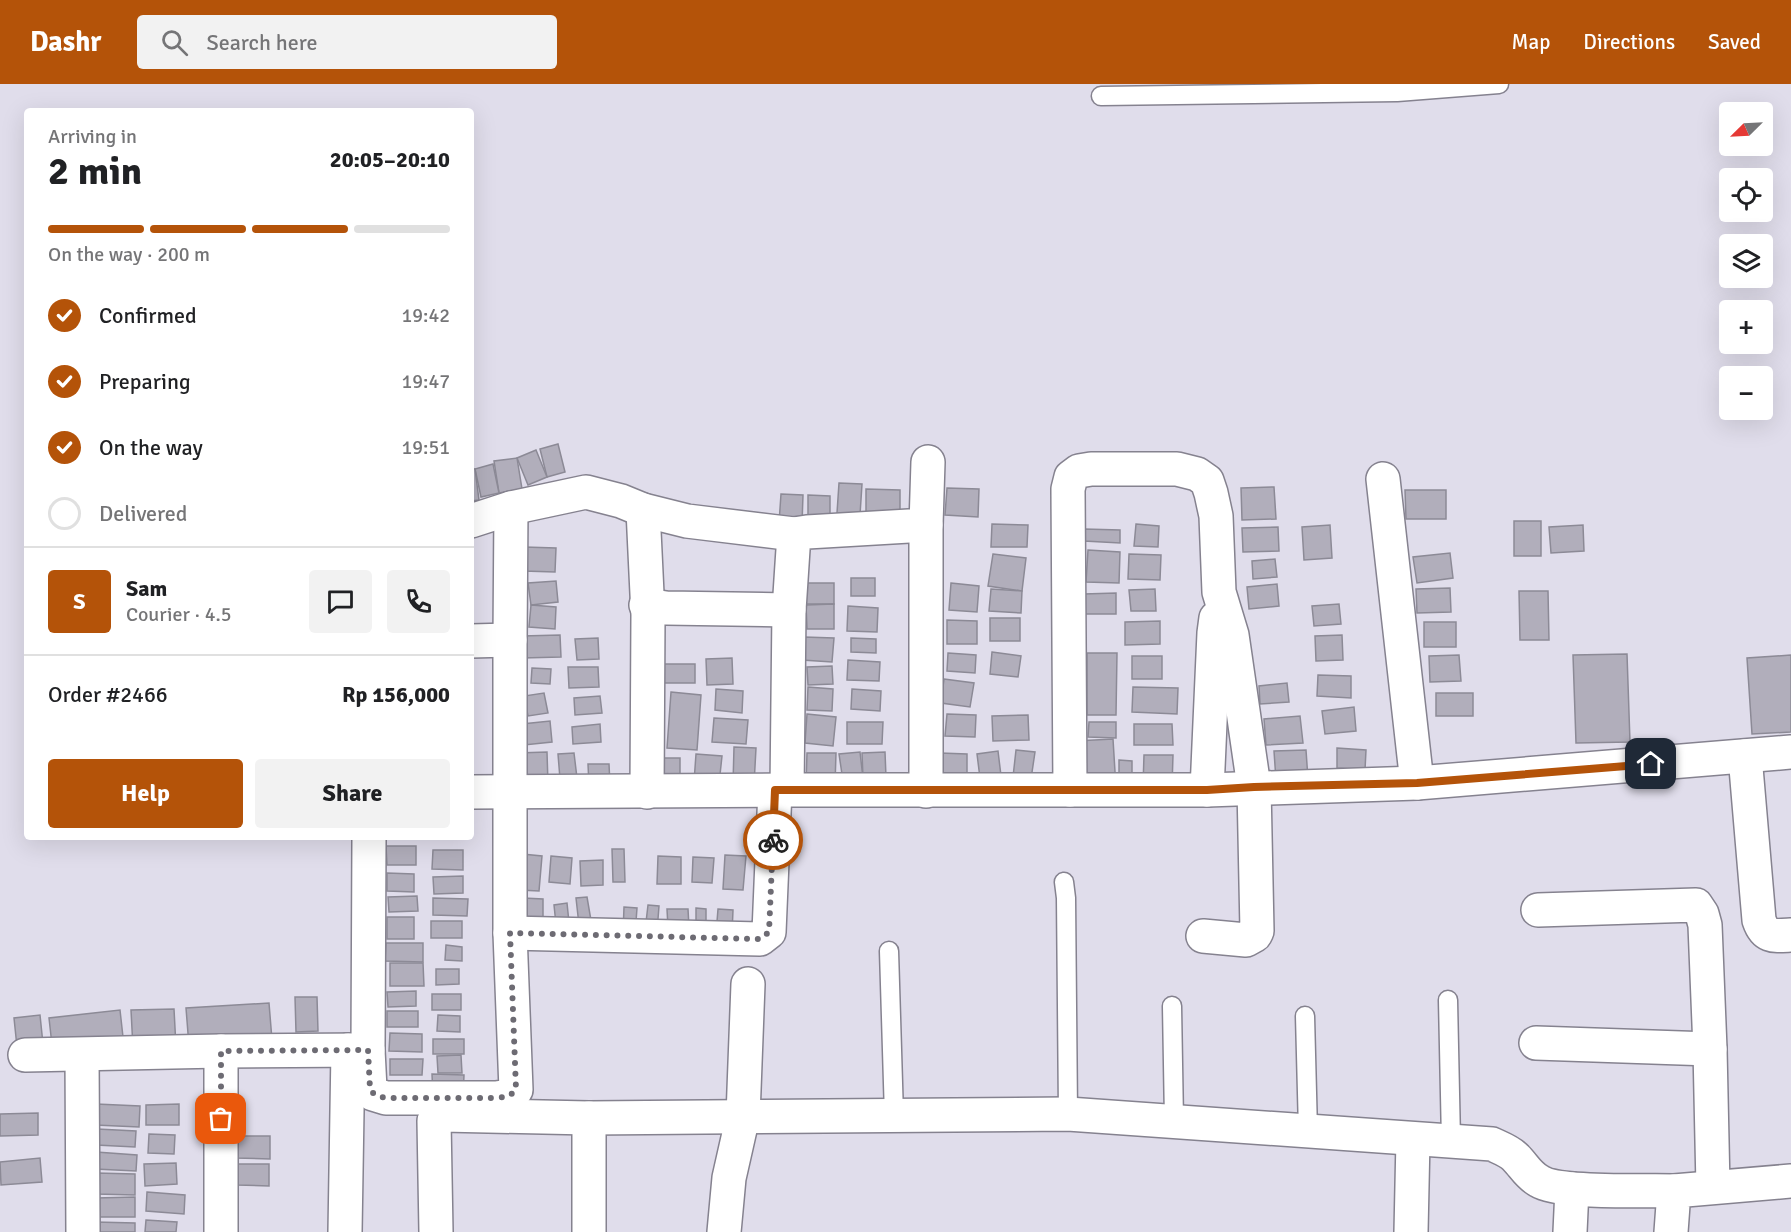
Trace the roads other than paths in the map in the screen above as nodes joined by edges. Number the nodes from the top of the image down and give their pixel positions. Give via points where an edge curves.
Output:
1 (1499, 84) edge
2 (1101, 96) dead end
3 (928, 462) dead end
4 (1383, 479) dead end
5 (512, 508) junction
6 (643, 510) junction
7 (474, 520) edge
8 (926, 525) junction
9 (794, 534) junction
10 (1219, 592) junction
11 (646, 605) junction
12 (789, 610) junction
13 (510, 640) junction
14 (474, 641) edge
15 (1791, 752) edge
16 (1745, 756) junction
17 (1417, 783) junction
18 (1254, 787) junction
19 (781, 790) junction
20 (1070, 790) junction
21 (1207, 790) junction
22 (926, 791) junction
23 (474, 792) edge
24 (511, 792) junction
25 (647, 792) junction
26 (369, 840) edge
27 (1064, 882) dead end
28 (1538, 910) dead end
29 (510, 933) junction
30 (1791, 935) edge
31 (1203, 936) dead end
32 (889, 951) dead end
33 (748, 984) dead end
34 (1448, 1000) dead end
35 (1172, 1006) dead end
36 (1305, 1016) dead end
37 (1536, 1043) dead end
38 (1710, 1048) junction
39 (358, 1050) junction
40 (221, 1051) junction
41 (25, 1055) dead end
42 (82, 1055) junction
43 (1068, 1114) junction
44 (743, 1116) junction
45 (894, 1116) junction
46 (589, 1118) junction
47 (1174, 1121) junction
48 (1308, 1131) junction
49 (1413, 1139) junction
50 (1451, 1141) junction
51 (1791, 1181) edge
52 (1713, 1187) junction
53 (1572, 1189) junction
54 (1674, 1191) junction
55 (83, 1232) edge
56 (221, 1232) edge
57 (345, 1232) edge
58 (436, 1232) edge
59 (589, 1232) edge
60 (724, 1232) edge
61 (1410, 1232) edge
62 (1570, 1232) edge
63 (1671, 1232) edge

1 - 2 lane via 1397,92
3 - 8 street
4 - 17 street
5 - 6 street via 586,492
5 - 7 street
5 - 13 street
6 - 9 street via 687,521
6 - 11 street
8 - 9 street
8 - 22 street
9 - 12 street
10 - 18 street via 1232,635
10 - 20 street via 1216,516 1207,481 1177,469 1091,469 1071,477
10 - 21 street
11 - 12 street
11 - 25 street
12 - 19 street
13 - 14 street
13 - 24 street
15 - 16 street
16 - 17 street
16 - 30 street via 1759,920 1763,931
17 - 18 street
18 - 21 street
18 - 31 street via 1257,931 1246,940
19 - 22 street
19 - 25 street
19 - 29 street via 766,936 760,939
20 - 21 street
20 - 22 street
23 - 24 street
24 - 25 street
24 - 29 street
26 - 39 street
27 - 43 lane
28 - 38 street via 1696,905 1706,925
29 - 39 street via 516,1089 513,1093 496,1098 376,1096 370,1089
32 - 45 lane
33 - 44 street
34 - 50 lane
35 - 47 lane
36 - 48 lane
37 - 38 street
38 - 52 street
39 - 40 street
39 - 57 street
40 - 42 street
40 - 56 street
41 - 42 street
42 - 55 street
43 - 45 street
43 - 47 street
44 - 45 street
44 - 46 street
44 - 60 street via 729,1178
46 - 58 street via 435,1118
46 - 59 street
47 - 48 street
48 - 49 street
49 - 50 street
49 - 61 street
50 - 53 street via 1492,1144 1516,1158 1541,1183
51 - 52 street
52 - 54 street
53 - 54 street
53 - 62 street
54 - 63 street

